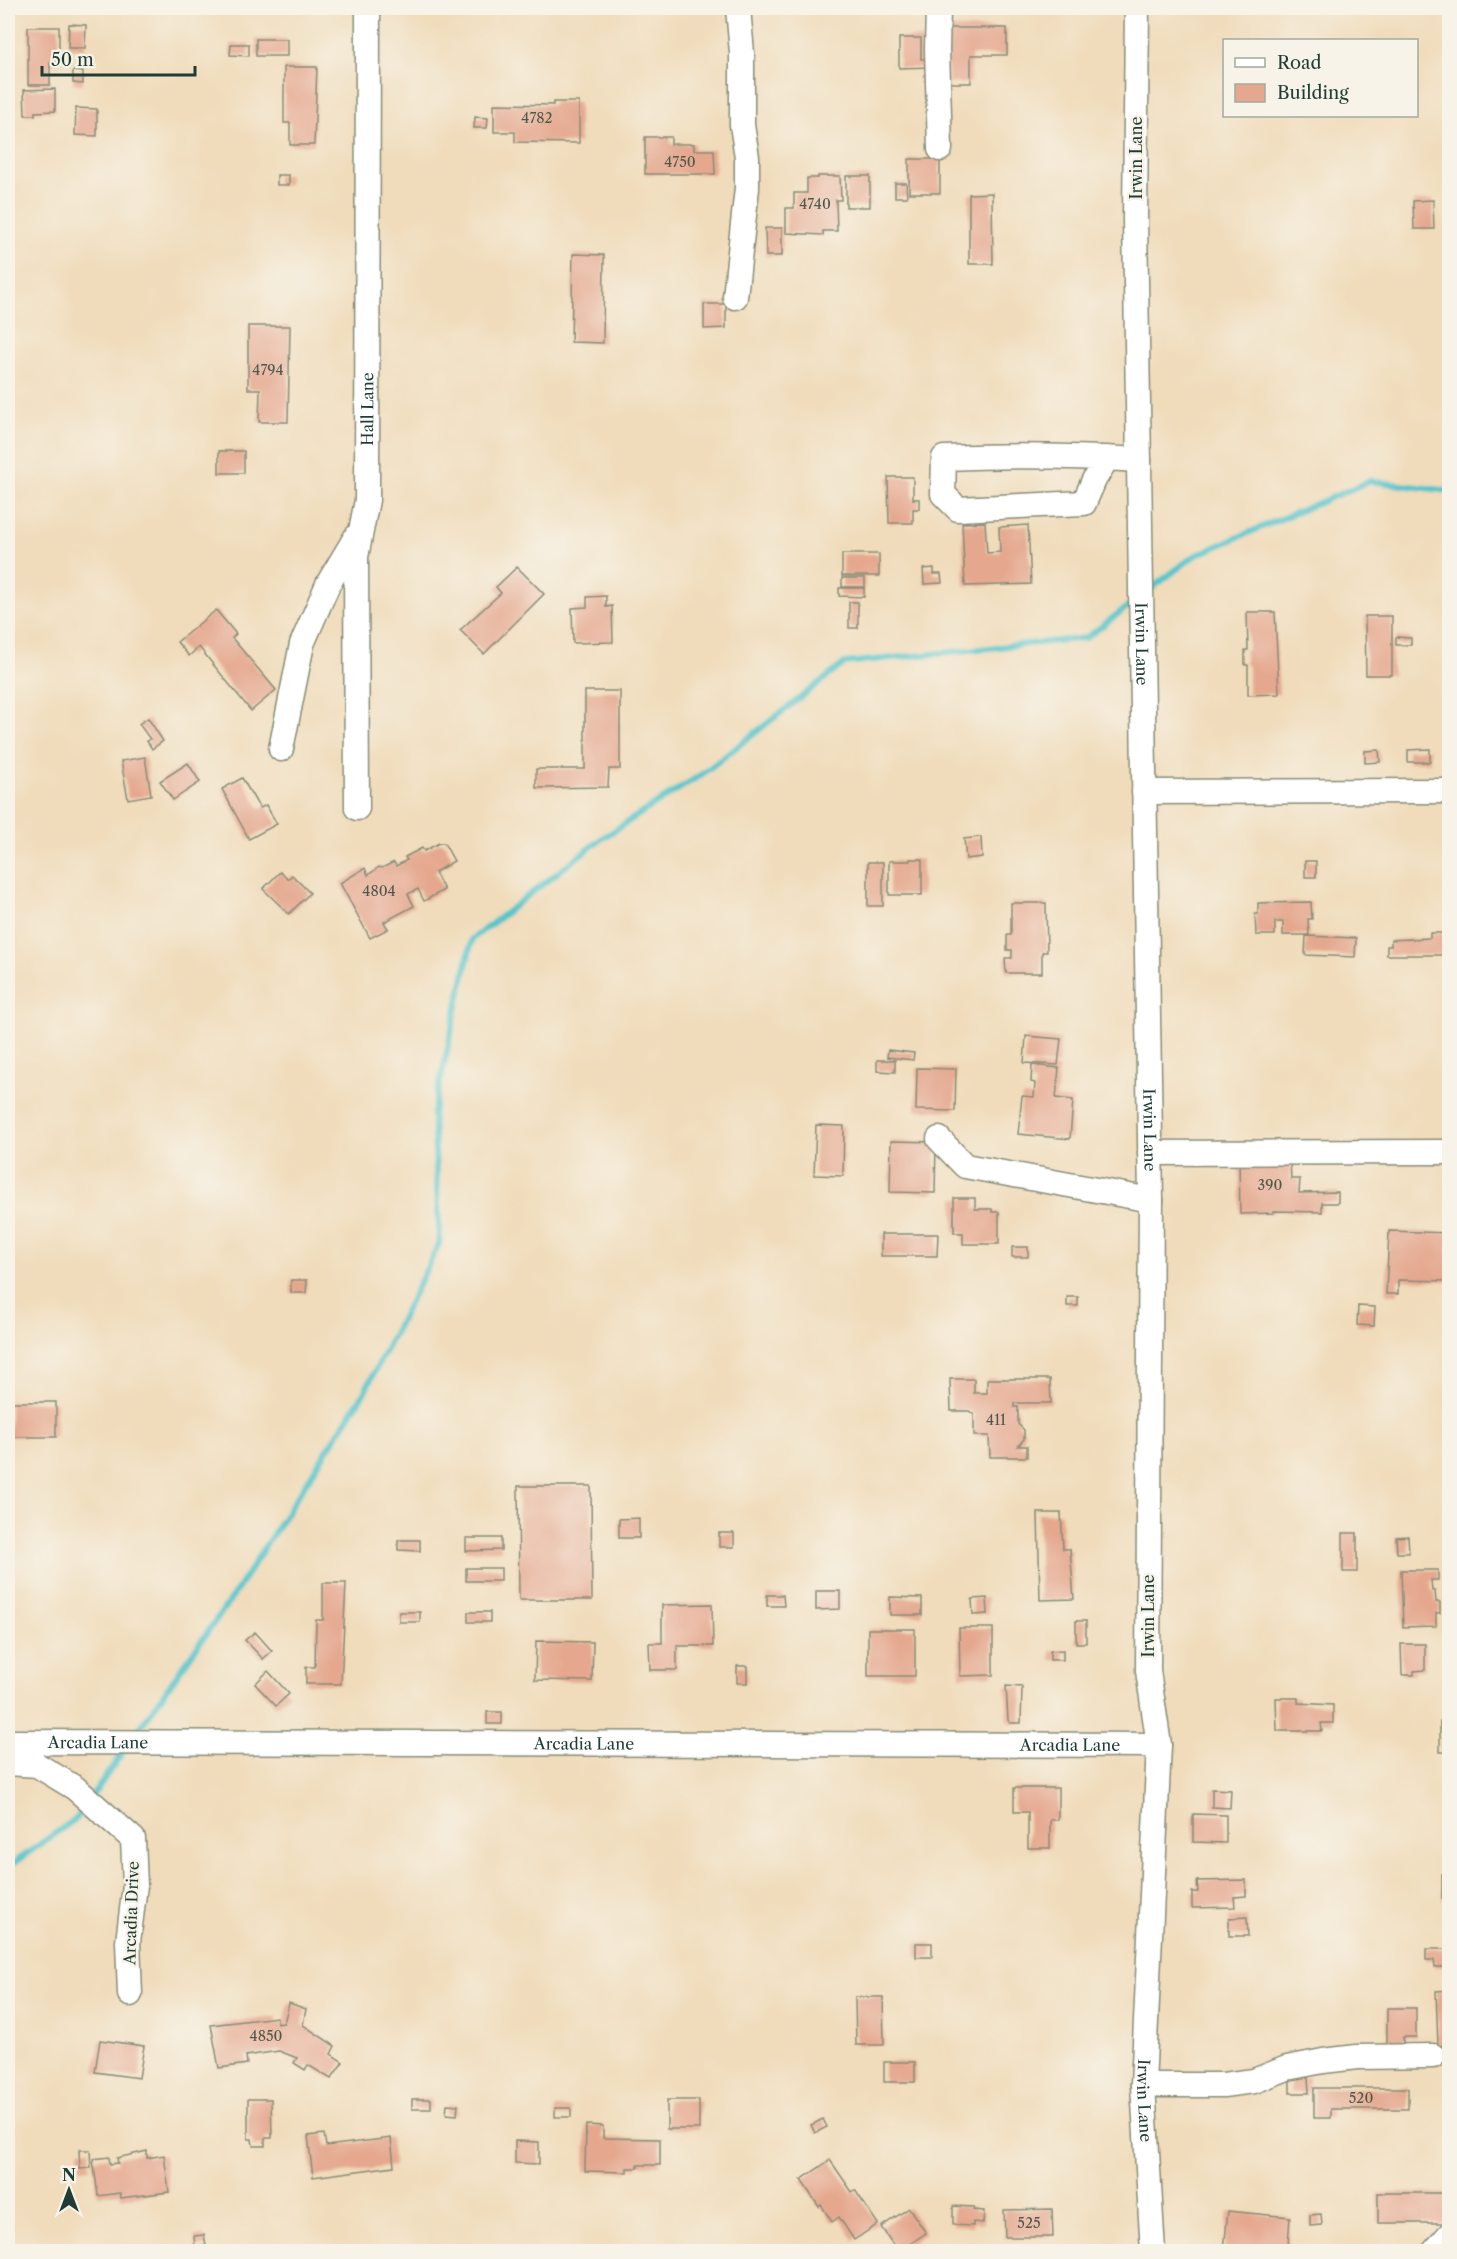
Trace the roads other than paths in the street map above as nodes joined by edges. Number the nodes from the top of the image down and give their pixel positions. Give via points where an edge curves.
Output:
1 (368, 8) edge
2 (738, 8) edge
3 (939, 8) edge
4 (1137, 8) edge
5 (940, 148) dead end
6 (735, 297) dead end
7 (1107, 458) junction
8 (1139, 460) junction
9 (362, 527) junction
10 (281, 749) dead end
11 (1449, 791) edge
12 (1144, 792) junction
13 (357, 808) dead end
14 (939, 1138) dead end
15 (1449, 1152) edge
16 (1150, 1153) junction
17 (1151, 1200) junction
18 (8, 1742) edge
19 (1159, 1745) junction
20 (8, 1763) edge
21 (130, 1994) dead end
22 (1433, 2056) dead end
23 (1143, 2085) junction
24 (1449, 2234) edge
25 (1153, 2252) edge
26 (1434, 2252) edge

1 - 9 street, Hall Lane via 367,500
2 - 6 street via 747,188
3 - 5 street
4 - 8 street, Irwin Lane
7 - 7 street via 944,458 943,494 958,509 1084,503
7 - 8 street
8 - 12 street, Irwin Lane
9 - 10 street via 328,584 302,644
9 - 13 street, Hall Lane via 356,557
11 - 12 street
12 - 16 street, Irwin Lane
14 - 17 street via 965,1166
15 - 16 street
16 - 17 street, Irwin Lane
17 - 19 street, Irwin Lane via 1148,1671
18 - 19 street, Arcadia Lane
19 - 23 street, Irwin Lane
20 - 21 street, Arcadia Drive via 37,1765 75,1788 133,1839 135,1885 128,1942
22 - 23 street via 1323,2061 1223,2085
23 - 25 street, Irwin Lane
24 - 26 street

